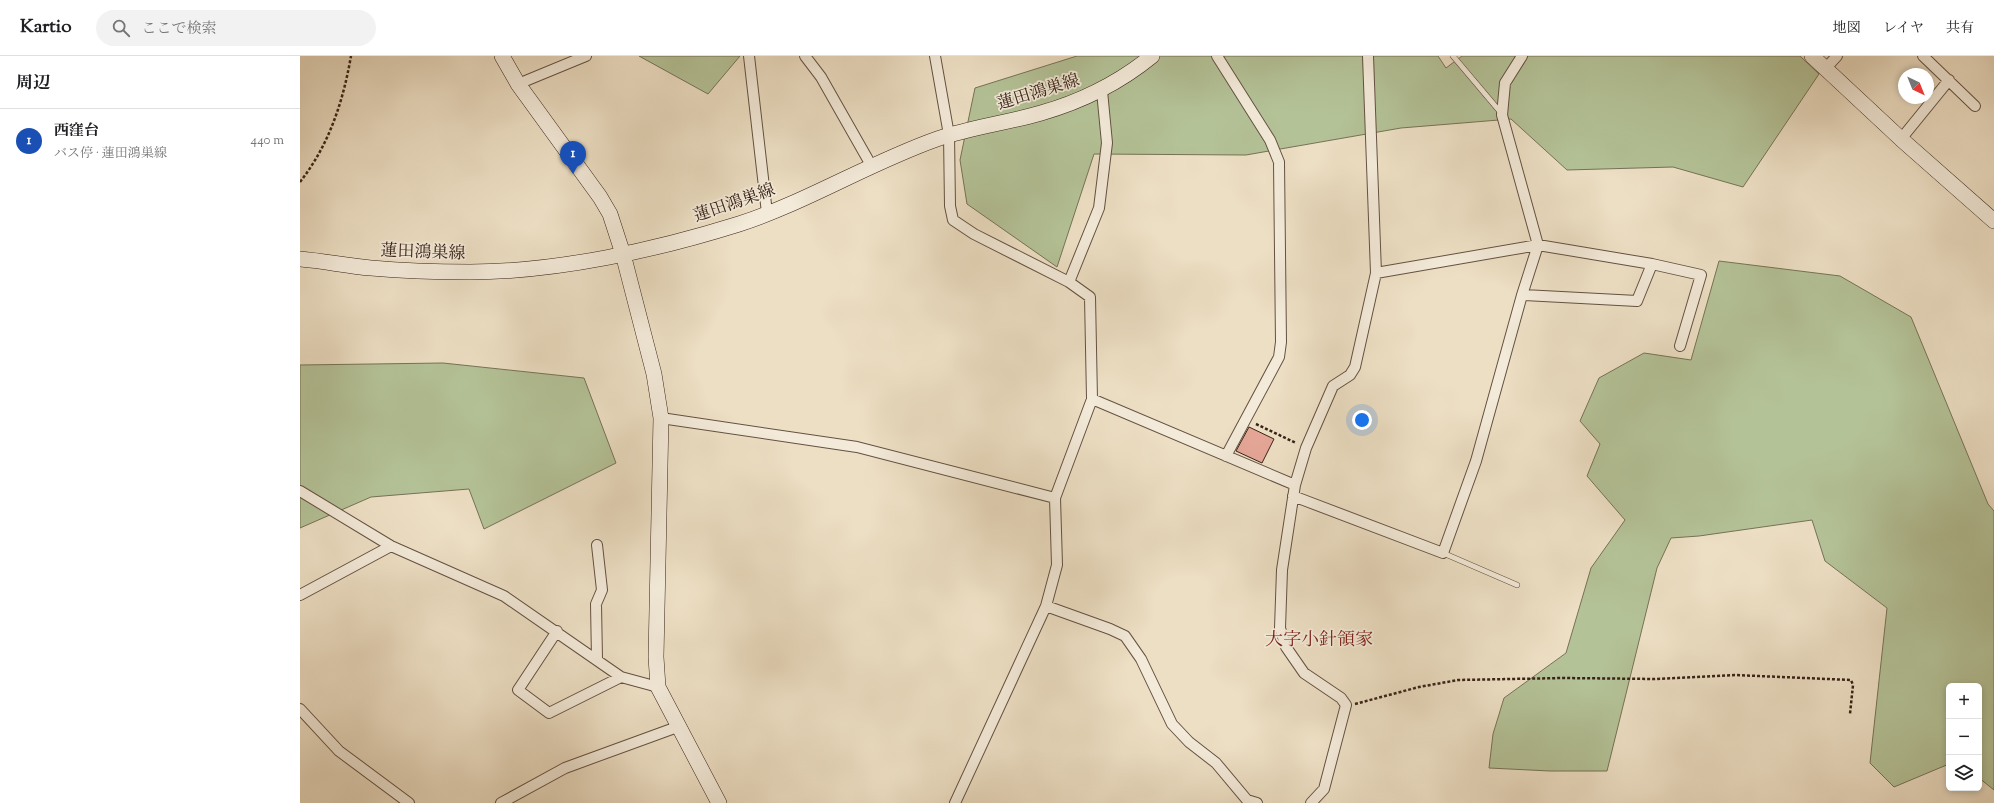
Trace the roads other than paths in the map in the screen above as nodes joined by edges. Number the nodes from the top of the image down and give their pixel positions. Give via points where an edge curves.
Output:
1 (502, 56) edge
2 (586, 56) edge
3 (749, 56) edge
4 (805, 56) edge
5 (935, 56) edge
6 (1152, 56) edge
7 (1218, 56) edge
8 (1368, 56) edge
9 (1453, 56) edge
10 (1522, 56) edge
11 (1812, 56) edge
12 (1836, 56) edge
13 (1923, 56) edge
14 (1825, 69) junction
15 (1948, 80) junction
16 (518, 84) junction
17 (1102, 91) junction
18 (1975, 106) dead end
19 (1502, 115) junction
20 (949, 135) junction
21 (1901, 139) junction
22 (871, 166) junction
23 (767, 214) junction
24 (1994, 221) edge
25 (1538, 245) junction
26 (623, 254) junction
27 (300, 259) edge
28 (1652, 264) junction
29 (1376, 273) junction
30 (1069, 282) junction
31 (1522, 295) junction
32 (1680, 346) dead end
33 (1092, 399) junction
34 (660, 418) junction
35 (1226, 456) junction
36 (1295, 486) junction
37 (300, 491) edge
38 (1293, 496) junction
39 (1055, 498) junction
40 (597, 545) dead end
41 (391, 546) junction
42 (1443, 553) junction
43 (1517, 585) dead end
44 (300, 595) edge
45 (1046, 606) junction
46 (557, 631) junction
47 (597, 659) junction
48 (621, 677) junction
49 (658, 687) junction
50 (300, 709) edge
51 (680, 726) junction
52 (1249, 802) edge
53 (409, 803) edge
54 (501, 803) edge
55 (719, 803) edge
56 (955, 803) edge
57 (1311, 803) edge

1 - 16 street
2 - 16 street
3 - 23 street
4 - 22 street via 821,77
5 - 20 street
6 - 17 street, 蓮田鴻巣線
7 - 35 street via 1270,140 1279,162 1279,357
8 - 29 street
9 - 19 lane
10 - 19 street via 1505,83
11 - 14 street
12 - 14 street
13 - 15 street
14 - 21 street
15 - 18 street
15 - 21 street
16 - 26 street via 600,197 615,225
17 - 20 street, 蓮田鴻巣線 via 1042,113
17 - 30 street via 1107,143 1099,208
19 - 25 street
20 - 22 street, 蓮田鴻巣線
20 - 30 street via 950,206 954,220 974,234
21 - 24 street
22 - 23 street, 蓮田鴻巣線
23 - 26 street, 蓮田鴻巣線
25 - 28 street
25 - 29 street
25 - 31 street
26 - 27 street, 蓮田鴻巣線 via 555,266 471,272 371,268
26 - 34 street via 654,374
28 - 31 street via 1638,301
28 - 32 street via 1701,275
29 - 36 street via 1355,367 1350,375 1333,386 1306,448
30 - 33 street via 1090,297
31 - 42 street via 1476,461
33 - 35 street
33 - 39 street
34 - 39 street via 857,447
34 - 49 street via 656,657
35 - 36 street
36 - 38 street
37 - 41 street
38 - 42 street
38 - 57 street via 1282,570 1280,628 1286,647 1304,673 1341,698 1346,705 1324,789
39 - 45 street via 1057,565
40 - 47 street via 602,590 596,604
41 - 44 street
41 - 46 street via 504,596
42 - 43 lane
45 - 52 street via 1125,636 1141,658 1172,724 1189,742 1216,763
45 - 56 street
46 - 47 street
46 - 48 street via 518,690 549,713
47 - 48 street
48 - 49 street
49 - 51 street
50 - 53 street via 339,751
51 - 54 street via 565,768
51 - 55 street

